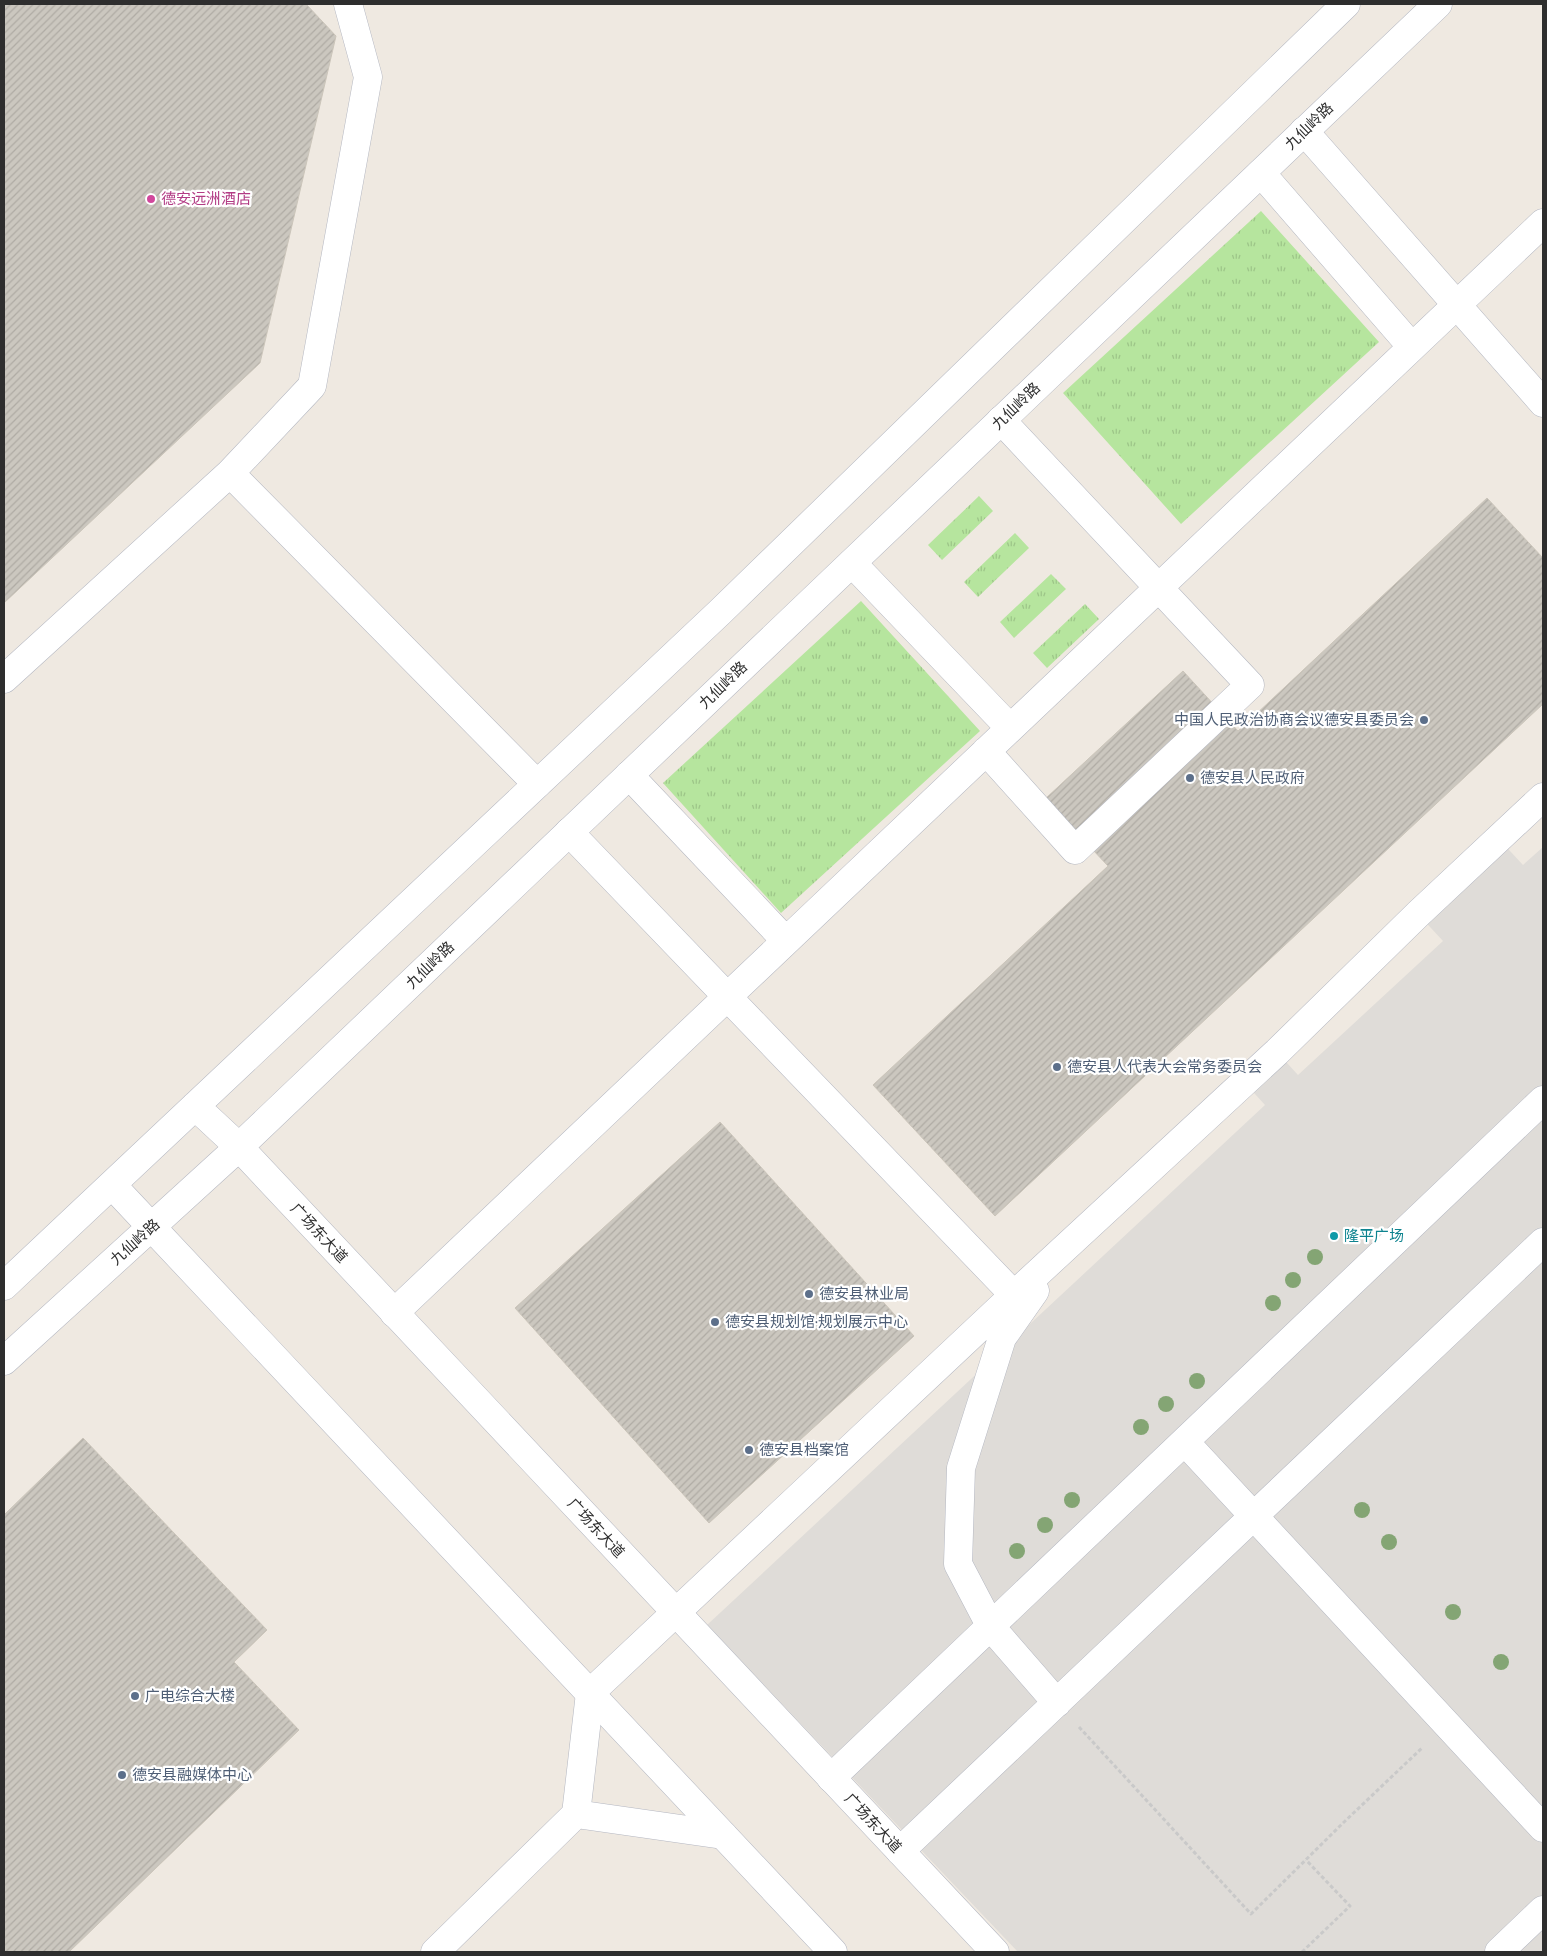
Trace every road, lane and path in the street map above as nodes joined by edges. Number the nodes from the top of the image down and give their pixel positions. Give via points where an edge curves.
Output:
1 (348, 4) edge
2 (1346, 4) edge
3 (1438, 4) edge
4 (1304, 131) junction
5 (1260, 173) junction
6 (1543, 223) edge
7 (1457, 305) junction
8 (1412, 348) junction
9 (1543, 403) edge
10 (1001, 420) junction
11 (230, 473) junction
12 (852, 563) junction
13 (1158, 588) junction
14 (4, 679) edge
15 (1010, 728) junction
16 (986, 751) junction
17 (629, 775) junction
18 (537, 784) junction
19 (1543, 797) edge
20 (569, 832) junction
21 (786, 941) junction
22 (727, 996) junction
23 (1543, 1100) edge
24 (196, 1106) junction
25 (239, 1147) junction
26 (112, 1185) junction
27 (152, 1226) junction
28 (1543, 1242) edge
29 (1065, 1248) junction
30 (4, 1286) edge
31 (1014, 1295) junction
32 (394, 1313) junction
33 (4, 1361) edge
34 (1185, 1442) junction
35 (1254, 1516) junction
36 (676, 1613) junction
37 (991, 1627) junction
38 (590, 1693) junction
39 (1057, 1703) junction
40 (1447, 1725) junction
41 (831, 1778) junction
42 (576, 1814) junction
43 (1543, 1828) edge
44 (723, 1835) junction
45 (900, 1851) junction
46 (1306, 1860) junction
47 (1543, 1910) edge
48 (435, 1952) edge
49 (833, 1952) edge
50 (995, 1952) edge
51 (1302, 1952) edge
52 (1499, 1952) edge

1 - 11 street via 368,76 312,386
2 - 18 street via 720,612
3 - 4 street, 九仙岭路
4 - 5 street, 九仙岭路
4 - 7 street
5 - 8 street
5 - 10 street, 九仙岭路
6 - 7 street
7 - 8 street
7 - 9 street
8 - 13 street
10 - 12 street, 九仙岭路
10 - 13 street
11 - 14 street
11 - 18 street
12 - 15 street
12 - 17 street, 九仙岭路
13 - 15 street
13 - 16 street via 1250,685 1075,850
15 - 16 street
16 - 21 street
17 - 20 street, 九仙岭路
17 - 21 street
18 - 24 street
19 - 29 street via 1277,1052
20 - 22 street
20 - 25 street, 九仙岭路
21 - 22 street
22 - 31 street
22 - 32 street
23 - 34 street
24 - 25 street, 广场东大道
24 - 26 street
25 - 27 street, 九仙岭路
25 - 32 street, 广场东大道
26 - 27 street
26 - 30 street
27 - 33 street, 九仙岭路
27 - 38 street
28 - 35 street
29 - 31 street
29 - 37 street via 1002,1338 961,1468 958,1564
31 - 36 street
32 - 36 street, 广场东大道
34 - 35 street
34 - 37 street
35 - 39 street
35 - 40 street
36 - 38 street
36 - 41 street, 广场东大道
37 - 39 street
37 - 41 street
38 - 42 street
38 - 44 street
39 - 45 street
39 - 46 path via 1251,1914
40 - 43 street
40 - 46 path
41 - 45 street, 广场东大道
42 - 44 street
42 - 48 street
44 - 49 street
45 - 50 street, 广场东大道
46 - 51 path via 1350,1906
47 - 52 street

